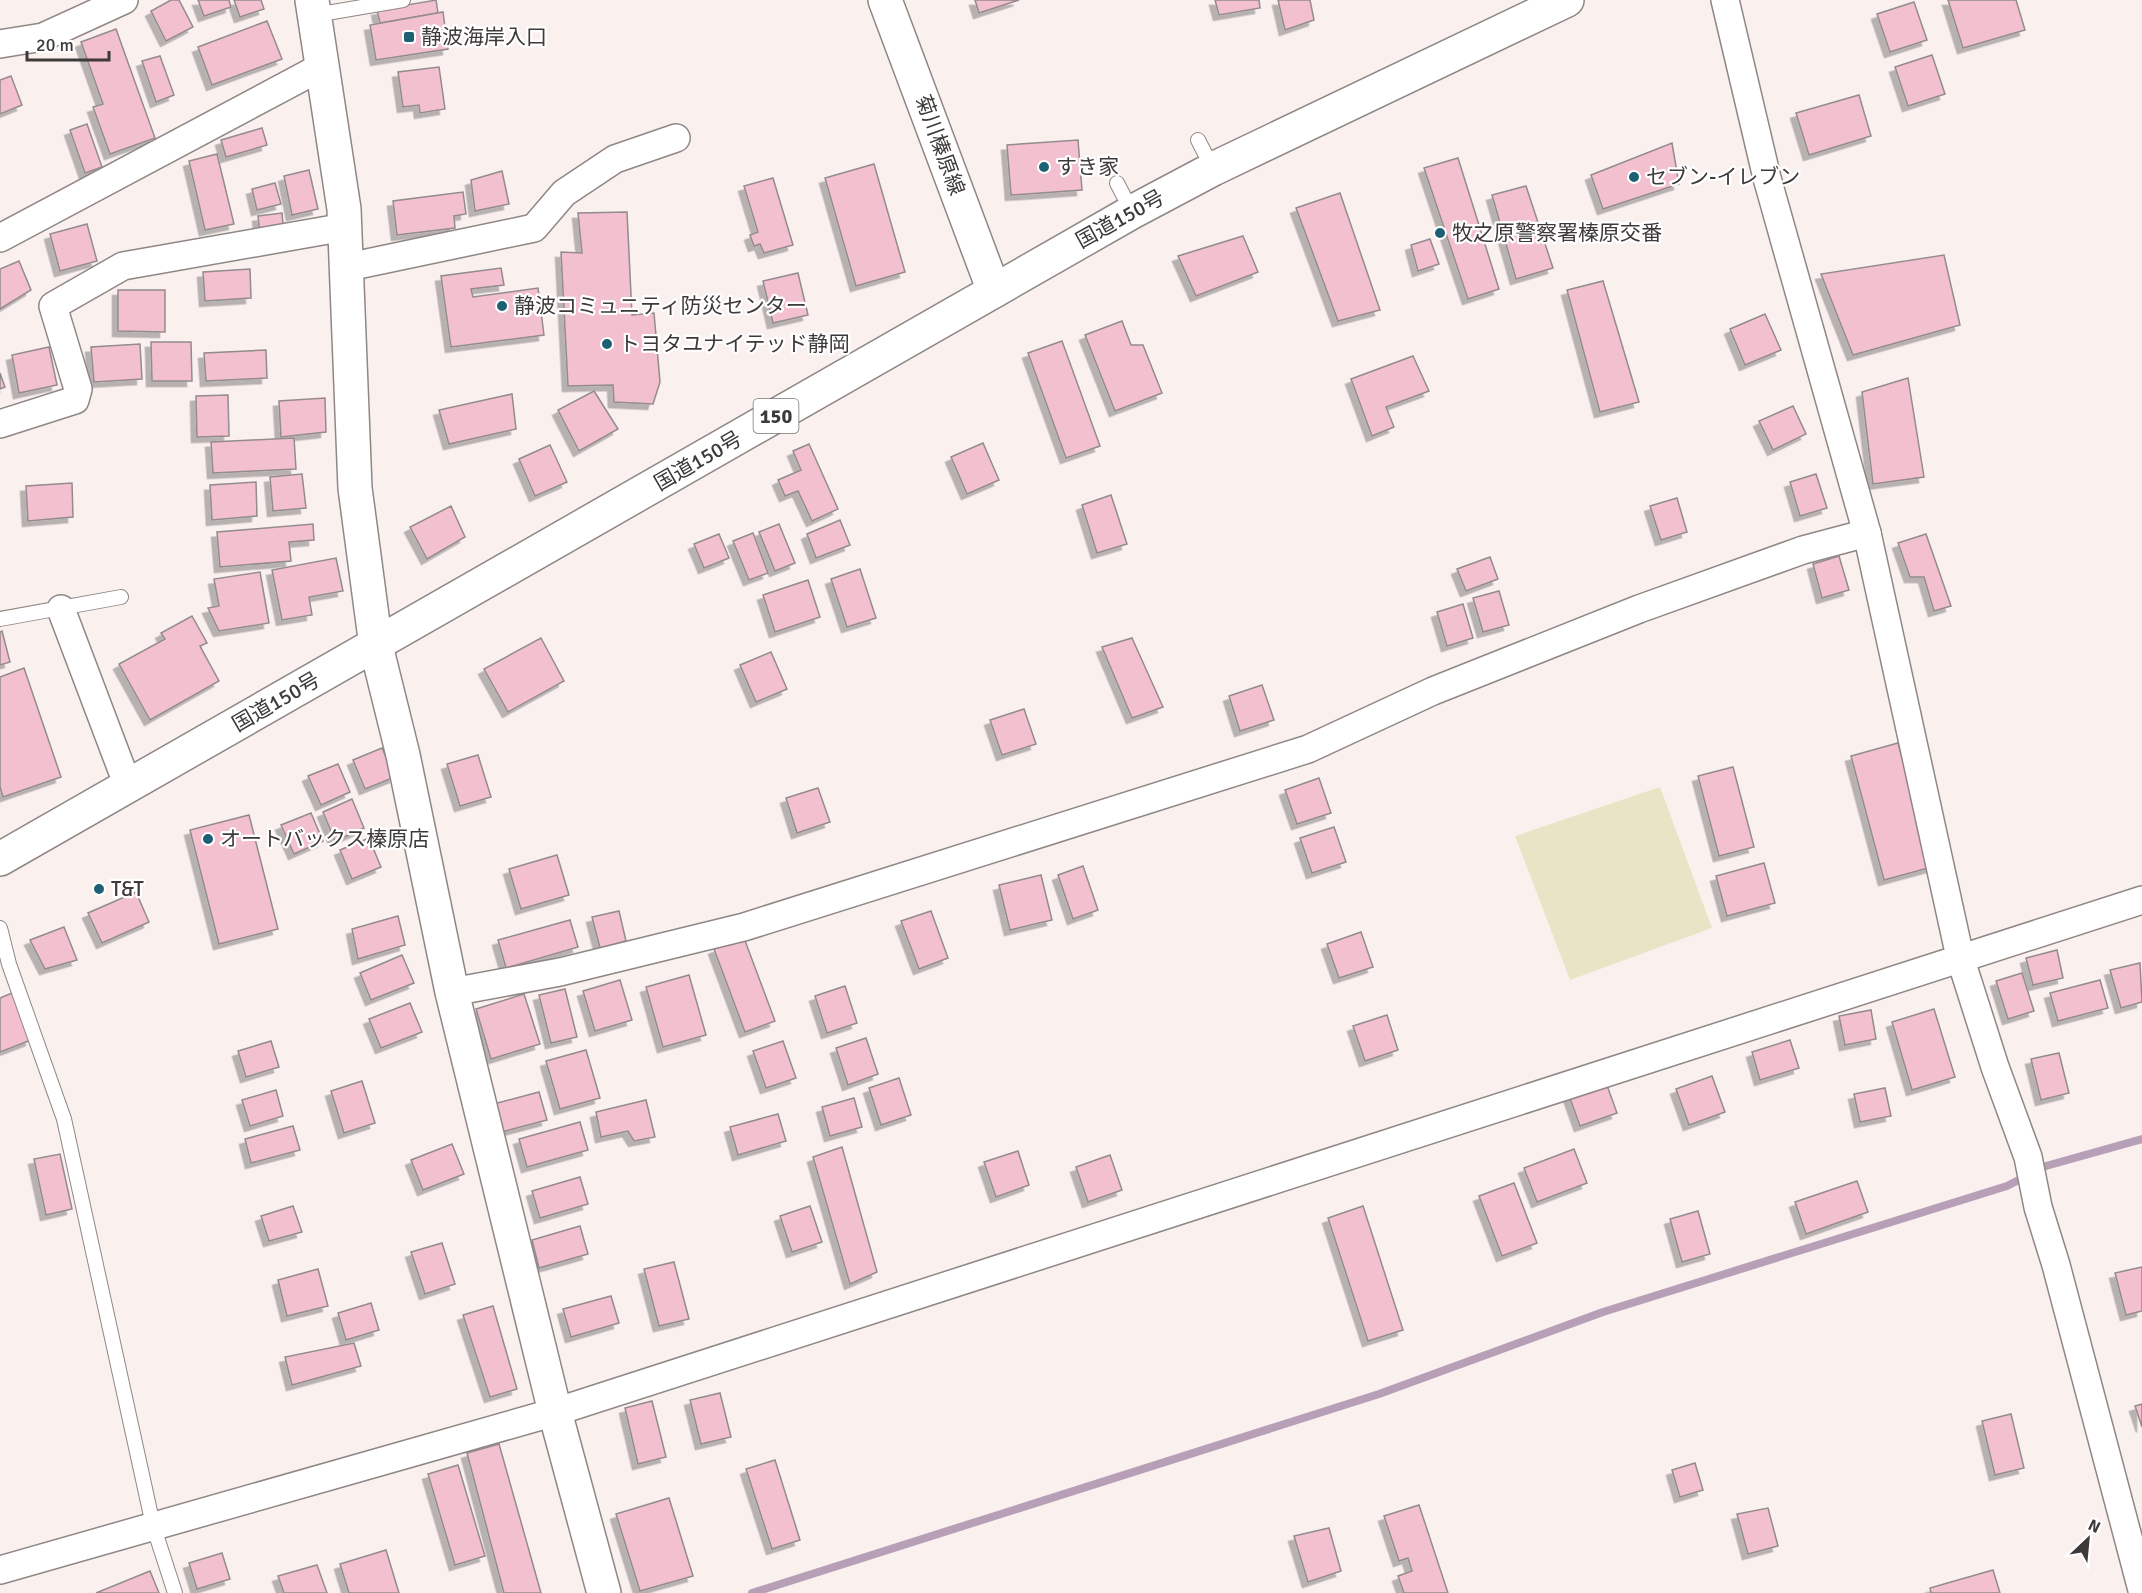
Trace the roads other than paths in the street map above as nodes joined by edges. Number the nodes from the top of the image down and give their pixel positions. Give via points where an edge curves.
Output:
1 (124, 0) edge
2 (403, 0) edge
3 (885, 0) edge
4 (1567, 0) edge
5 (1725, 0) edge
6 (313, 8) edge
7 (0, 44) edge
8 (323, 66) junction
9 (676, 138) dead end
10 (1198, 140) dead end
11 (1212, 169) junction
12 (1117, 183) dead end
13 (1132, 212) junction
14 (345, 227) junction
15 (0, 238) edge
16 (348, 267) junction
17 (994, 291) junction
18 (0, 424) edge
19 (1867, 533) junction
20 (122, 597) dead end
21 (62, 609) junction
22 (0, 620) edge
23 (376, 646) junction
24 (128, 786) junction
25 (0, 859) edge
26 (2142, 900) edge
27 (0, 928) edge
28 (1960, 957) junction
29 (452, 992) junction
30 (555, 1412) junction
31 (2130, 1503) edge
32 (153, 1525) junction
33 (0, 1570) edge
34 (2142, 1590) edge
35 (176, 1593) edge
36 (604, 1593) edge

1 - 7 street via 42,37
2 - 6 lane
3 - 17 main road, 菊川榛原線
4 - 11 main road, 国道150号 / 150
5 - 19 street via 1767,178
6 - 8 main road
8 - 14 main road
8 - 15 street
9 - 16 street via 615,159 564,193 534,228
10 - 11 lane
11 - 13 main road, 国道150号 / 150
12 - 13 lane
13 - 17 main road, 国道150号 / 150
14 - 16 main road
14 - 18 street via 123,266 63,300 53,306 78,389 75,400
16 - 23 main road via 354,488
17 - 23 main road, 国道150号 / 150
19 - 28 street
19 - 29 street via 1803,550 1638,609 1433,691 1297,752 744,927 560,972
20 - 21 lane
21 - 22 lane
21 - 24 street
23 - 24 main road, 国道150号 / 150
23 - 29 main road via 404,755
24 - 25 main road, 国道150号 / 150
26 - 28 street
27 - 32 lane via 64,1119
28 - 30 street
28 - 31 street via 2028,1157 2038,1207
29 - 30 main road
30 - 32 street
30 - 36 main road
31 - 34 street
32 - 33 street
32 - 35 lane

